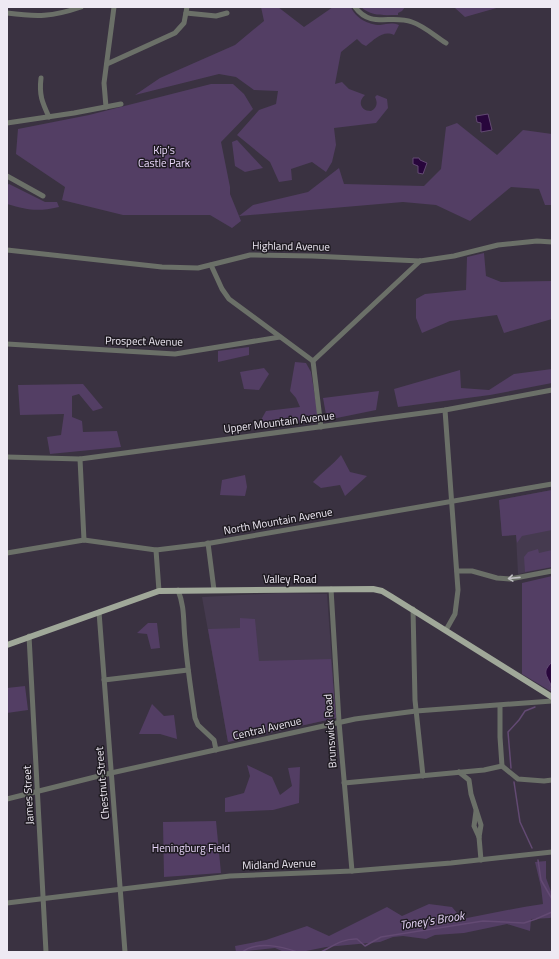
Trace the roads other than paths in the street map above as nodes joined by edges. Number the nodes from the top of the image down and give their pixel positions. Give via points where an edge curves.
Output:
1 (81, 7) edge
2 (114, 7) edge
3 (187, 7) edge
4 (355, 7) edge
5 (7, 13) edge
6 (186, 13) junction
7 (227, 13) dead end
8 (446, 43) dead end
9 (107, 64) junction
10 (41, 78) dead end
11 (121, 104) dead end
12 (106, 107) junction
13 (49, 117) junction
14 (7, 123) edge
15 (7, 176) edge
16 (43, 196) dead end
17 (552, 242) edge
18 (7, 250) edge
19 (420, 261) junction
20 (211, 265) junction
21 (280, 337) junction
22 (7, 344) edge
23 (313, 360) junction
24 (552, 390) edge
25 (445, 410) junction
26 (321, 427) junction
27 (7, 457) edge
28 (80, 459) junction
29 (552, 484) edge
30 (452, 501) junction
31 (84, 540) junction
32 (208, 544) junction
33 (156, 550) junction
34 (7, 553) edge
35 (457, 571) junction
36 (552, 571) edge
37 (330, 589) junction
38 (178, 590) junction
39 (214, 590) junction
40 (159, 591) junction
41 (413, 609) junction
42 (99, 612) junction
43 (446, 630) junction
44 (29, 636) junction
45 (7, 645) edge
46 (188, 670) junction
47 (104, 680) junction
48 (543, 692) junction
49 (552, 697) edge
50 (552, 701) edge
51 (534, 702) junction
52 (500, 706) junction
53 (416, 711) junction
54 (339, 722) junction
55 (216, 750) junction
56 (502, 766) junction
57 (477, 770) junction
58 (459, 772) junction
59 (111, 773) junction
60 (423, 776) junction
61 (469, 780) junction
62 (552, 780) edge
63 (344, 783) junction
64 (38, 791) junction
65 (7, 799) edge
66 (552, 852) edge
67 (481, 860) junction
68 (352, 871) junction
69 (120, 889) junction
70 (44, 898) junction
71 (7, 903) edge
72 (46, 952) edge
73 (125, 952) edge

1 - 5 street via 45,16
2 - 9 street
3 - 6 street
4 - 8 street via 361,14 372,19 412,22
6 - 7 street via 216,16
6 - 9 street via 184,23 175,33
9 - 12 street via 104,83
10 - 13 street via 42,102
11 - 12 street
12 - 13 street
13 - 14 street
15 - 16 street
17 - 19 street, Highland Avenue via 498,245
18 - 20 street, Highland Avenue via 162,267 198,268
19 - 20 street, Highland Avenue via 250,255
19 - 23 street
20 - 21 street via 229,299
21 - 22 street, Prospect Avenue via 175,354
21 - 23 street
23 - 26 street
24 - 25 street, Upper Mountain Avenue
25 - 26 street, Upper Mountain Avenue
25 - 30 street
26 - 28 street, Upper Mountain Avenue
27 - 28 street, Upper Mountain Avenue
28 - 31 street
29 - 30 street, North Mountain Avenue
30 - 32 street, North Mountain Avenue
30 - 35 street
31 - 33 street, North Mountain Avenue
31 - 34 street, North Mountain Avenue
32 - 33 street, North Mountain Avenue
32 - 39 street
33 - 40 street
36 -> 35 street via 510,579 472,571
35 - 43 street via 456,610
37 - 39 main road, Valley Road
37 - 41 main road, Valley Road via 382,591
37 - 54 street, Brunswick Road
38 - 39 main road, Valley Road
38 - 40 main road, Valley Road
38 - 46 street via 184,610
40 - 42 main road, Valley Road
41 - 43 main road, Valley Road
41 - 53 street
42 - 44 main road, Valley Road
42 - 47 street, Chestnut Street
43 - 48 main road, Valley Road
44 - 45 main road, Valley Road
44 - 64 street, James Street
46 - 47 street
46 - 55 street via 195,718 198,725 214,740
47 - 59 street, Chestnut Street
48 - 49 main road, Valley Road
48 - 51 street via 541,698
50 - 51 street, Central Avenue
51 - 52 street, Central Avenue
52 - 53 street, Central Avenue
52 - 56 street
53 - 54 street, Central Avenue
53 - 60 street
54 - 55 street, Central Avenue
54 - 63 street, Brunswick Road
55 - 59 street, Central Avenue
56 - 57 street
56 - 62 street via 518,779
57 - 58 street
57 - 61 street
58 - 60 street
58 - 61 street
59 - 64 street, Central Avenue
59 - 69 street, Chestnut Street
60 - 63 street
61 - 67 street via 469,789 481,825
63 - 68 street, Brunswick Road
64 - 65 street, Central Avenue
64 - 70 street, James Street
66 - 67 street, Midland Avenue
67 - 68 street, Midland Avenue
68 - 69 street, Midland Avenue via 230,876
69 - 70 street, Midland Avenue
69 - 73 street, Chestnut Street
70 - 71 street, Midland Avenue
70 - 72 street, James Street

